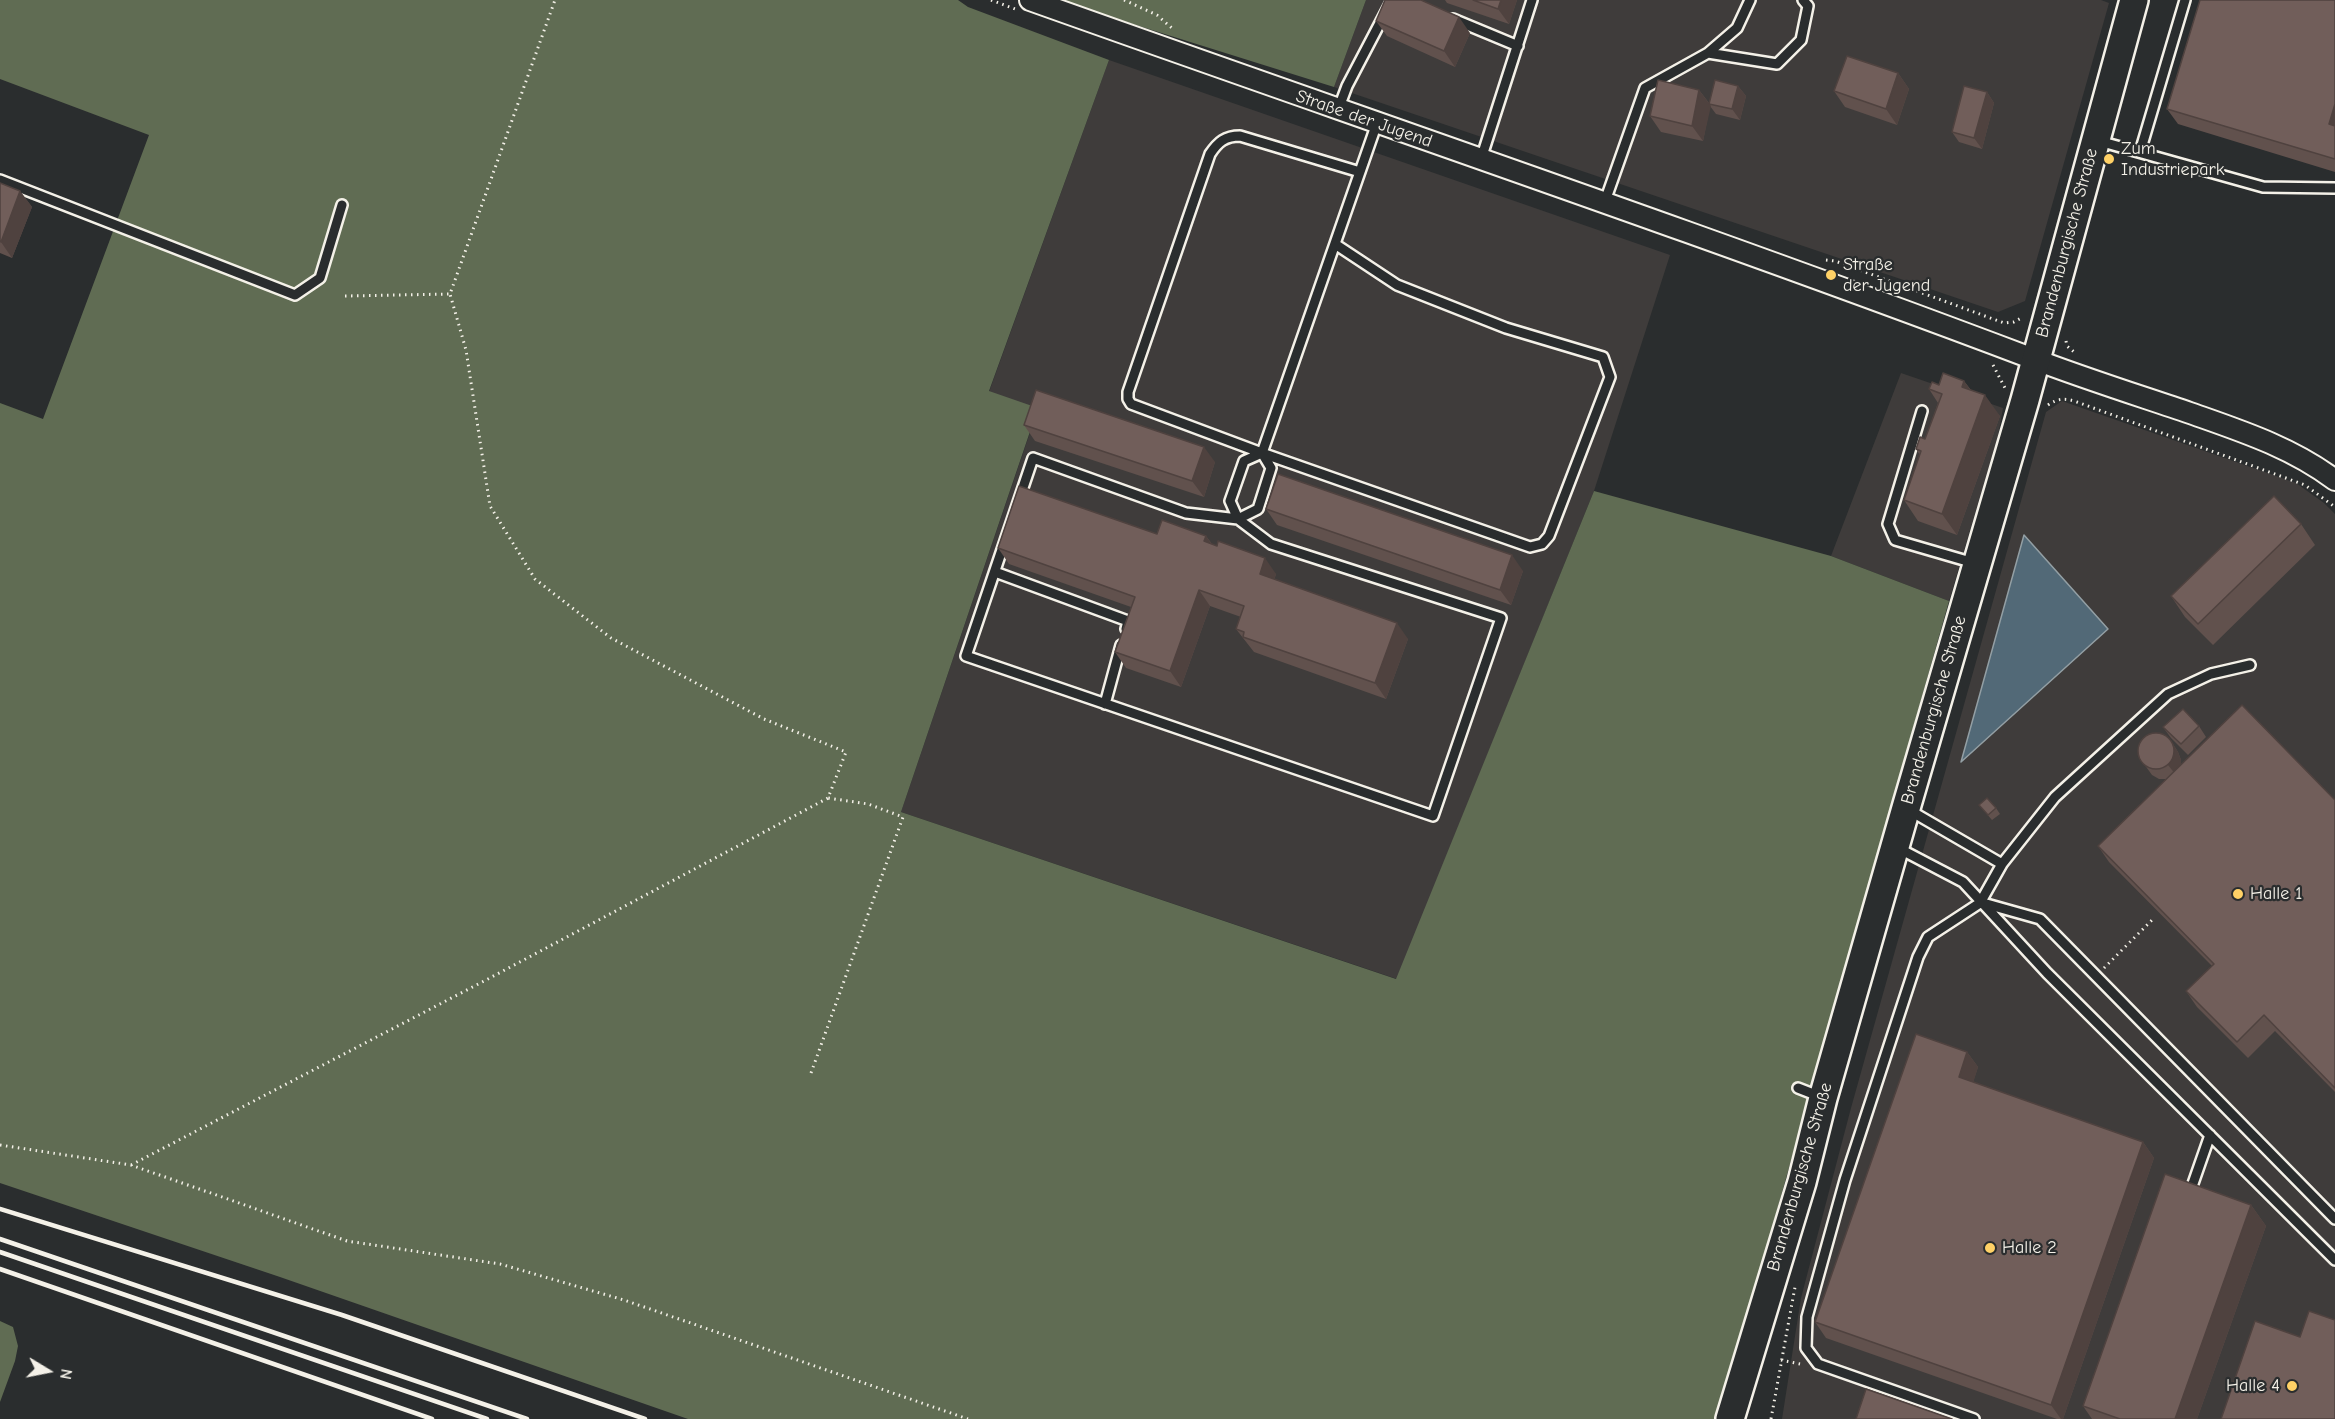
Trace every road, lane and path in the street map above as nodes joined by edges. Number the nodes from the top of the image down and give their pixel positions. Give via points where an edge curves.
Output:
1 (555, 0) edge
2 (1030, 0) edge
3 (1392, 0) edge
4 (1532, 0) edge
5 (1750, 0) edge
6 (1803, 0) edge
7 (2134, 0) edge
8 (2185, 0) edge
9 (1441, 14) edge
10 (1518, 46) junction
11 (1708, 52) junction
12 (1338, 110) junction
13 (1377, 123) junction
14 (2094, 140) junction
15 (2140, 152) junction
16 (1481, 159) junction
17 (1360, 172) junction
18 (0, 180) edge
19 (2335, 188) edge
20 (1604, 204) junction
21 (342, 205) dead end
22 (1335, 244) junction
23 (450, 294) junction
24 (345, 296) dead end
25 (2066, 339) dead end
26 (2076, 354) dead end
27 (2036, 360) junction
28 (2049, 405) dead end
29 (1922, 411) dead end
30 (1262, 453) junction
31 (2335, 480) edge
32 (2335, 507) edge
33 (1238, 519) junction
34 (1976, 563) junction
35 (994, 572) junction
36 (2250, 665) dead end
37 (1105, 704) junction
38 (828, 798) junction
39 (1906, 808) junction
40 (1896, 846) junction
41 (2002, 864) junction
42 (1980, 903) junction
43 (2154, 918) edge
44 (2097, 976) junction
45 (811, 1072) dead end
46 (1798, 1088) dead end
47 (1823, 1098) junction
48 (2210, 1135) junction
49 (0, 1145) edge
50 (131, 1165) junction
51 (2188, 1198) edge
52 (2335, 1219) edge
53 (2335, 1260) edge
54 (1797, 1282) dead end
55 (968, 1419) edge
56 (1730, 1419) edge
57 (1771, 1419) edge
58 (1974, 1419) edge

1 - 23 path
2 - 12 street, Straße der Jugend
3 - 12 lane
4 - 10 lane
5 - 11 lane via 1737,28
6 - 11 lane via 1808,6 1801,40 1777,64
7 - 14 street, Brandenburgische Straße
8 - 15 lane
9 - 10 lane
10 - 16 lane
11 - 20 lane via 1645,88
12 - 13 street, Straße der Jugend
13 - 16 street, Straße der Jugend
13 - 17 lane
14 - 15 lane
14 - 27 street, Brandenburgische Straße
15 - 19 lane via 2263,187
16 - 20 street, Straße der Jugend
17 - 22 lane
17 - 30 lane via 1252,138 1230,136 1210,154 1179,242 1128,399 1131,404
18 - 21 lane via 296,295 320,278
20 - 27 street, Straße der Jugend
22 - 30 lane
22 - 30 lane via 1397,285 1506,328 1603,357 1610,377 1549,536 1542,544 1530,547
23 - 24 path
23 - 38 path via 466,350 490,506 535,579 611,638 764,719 846,752
25 - 26 path via 2067,346
27 - 31 street via 2271,442
27 - 34 street, Brandenburgische Straße
28 - 32 path via 2066,398 2215,450 2305,484
29 - 34 lane via 1888,524 1895,540
30 - 33 lane via 1244,461 1230,501
30 - 33 lane via 1271,468 1257,509
33 - 35 lane via 1186,513 1033,458
33 - 37 lane via 1271,544 1501,618 1433,816
34 - 39 street, Brandenburgische Straße
35 - 37 lane via 1128,621
35 - 37 lane via 966,656
36 - 41 lane via 2211,675 2168,694 2055,797
38 - 45 path via 868,804 903,817
38 - 50 path
39 - 40 street, Brandenburgische Straße
39 - 41 lane
40 - 42 lane via 1963,882
40 - 47 street, Brandenburgische Straße
41 - 42 lane
42 - 44 lane via 2040,919
42 - 48 lane
42 - 58 lane via 1928,937 1918,957 1845,1180 1807,1317 1806,1348 1818,1364
43 - 44 path
44 - 52 lane
46 - 47 lane
47 - 56 street, Brandenburgische Straße via 1802,1182
48 - 51 lane
48 - 53 lane
49 - 50 path
50 - 55 path via 347,1241 500,1264 624,1300
54 - 57 path

